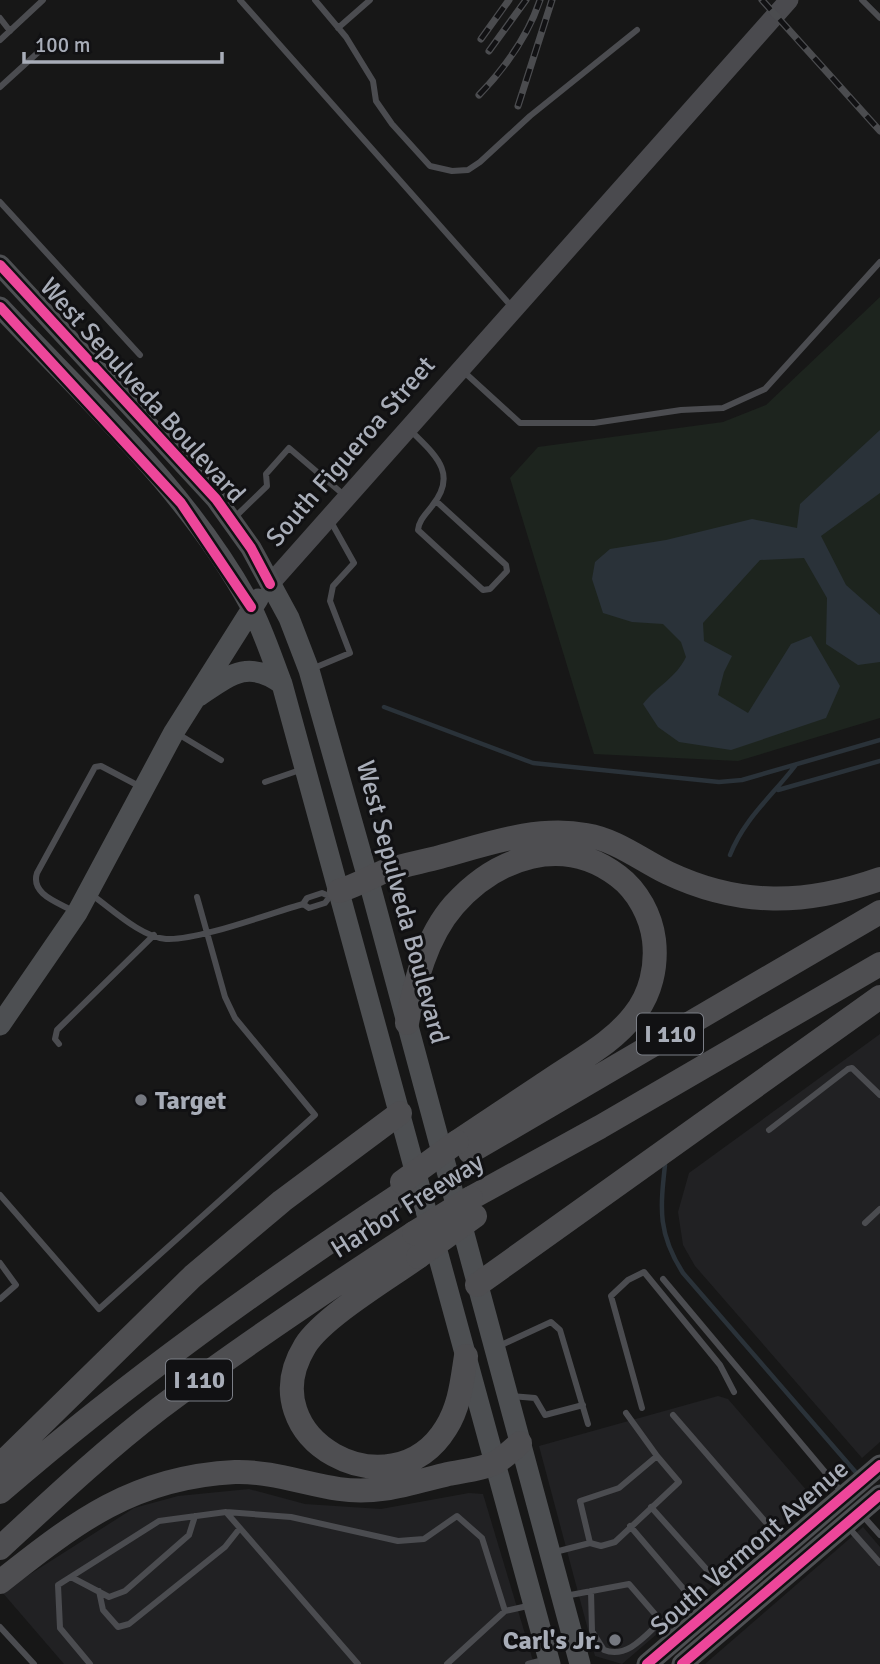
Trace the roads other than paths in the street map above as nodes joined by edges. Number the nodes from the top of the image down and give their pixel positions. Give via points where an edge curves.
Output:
1 (43, 0) edge
2 (240, 0) edge
3 (315, 0) edge
4 (370, 0) edge
5 (789, 0) edge
6 (862, 0) edge
7 (0, 18) edge
8 (880, 18) edge
9 (338, 28) junction
10 (637, 30) dead end
11 (10, 31) junction
12 (0, 40) edge
13 (44, 47) dead end
14 (0, 87) edge
15 (0, 202) edge
16 (880, 262) edge
17 (0, 265) edge
18 (0, 307) edge
19 (513, 309) junction
20 (141, 355) dead end
21 (460, 368) junction
22 (408, 427) junction
23 (345, 496) junction
24 (436, 501) junction
25 (328, 516) junction
26 (231, 521) junction
27 (270, 584) junction
28 (251, 607) junction
29 (309, 670) junction
30 (282, 684) junction
31 (192, 701) junction
32 (174, 732) junction
33 (221, 760) dead end
34 (305, 769) junction
35 (265, 782) dead end
36 (143, 789) junction
37 (880, 879) edge
38 (369, 881) junction
39 (88, 892) junction
40 (334, 894) junction
41 (197, 897) dead end
42 (880, 912) edge
43 (77, 913) junction
44 (207, 932) junction
45 (155, 934) junction
46 (880, 964) edge
47 (880, 997) edge
48 (407, 1023) junction
49 (0, 1025) edge
50 (60, 1044) dead end
51 (880, 1095) edge
52 (400, 1113) junction
53 (769, 1130) dead end
54 (459, 1149) junction
55 (0, 1195) edge
56 (880, 1209) edge
57 (865, 1223) dead end
58 (416, 1245) junction
59 (0, 1263) edge
60 (663, 1279) dead end
61 (477, 1285) junction
62 (0, 1299) edge
63 (494, 1348) junction
64 (466, 1356) junction
65 (734, 1392) dead end
66 (507, 1396) junction
67 (583, 1405) junction
68 (642, 1408) dead end
69 (626, 1413) dead end
70 (673, 1415) dead end
71 (589, 1423) dead end
72 (520, 1443) junction
73 (657, 1456) junction
74 (494, 1463) junction
75 (0, 1465) edge
76 (877, 1468) edge
77 (0, 1492) edge
78 (847, 1493) junction
79 (651, 1507) junction
80 (863, 1510) edge
81 (226, 1512) junction
82 (195, 1516) junction
83 (630, 1526) junction
84 (240, 1528) junction
85 (880, 1535) edge
86 (590, 1543) junction
87 (786, 1546) junction
88 (0, 1548) edge
89 (550, 1553) junction
90 (880, 1563) edge
91 (71, 1577) junction
92 (0, 1582) edge
93 (99, 1591) junction
94 (591, 1591) junction
95 (729, 1594) junction
96 (562, 1597) junction
97 (533, 1605) junction
98 (505, 1611) junction
99 (705, 1615) junction
100 (661, 1621) junction
101 (0, 1627) edge
102 (677, 1639) junction
103 (542, 1662) edge
104 (34, 1664) edge
105 (90, 1664) edge
106 (358, 1664) edge
107 (448, 1664) edge
108 (580, 1664) edge
109 (648, 1664) edge
110 (682, 1664) edge

1 - 11 lane
2 - 19 lane
3 - 9 lane
4 - 9 lane
5 - 19 main road, South Figueroa Street
6 - 8 lane
7 - 11 lane
9 - 10 lane via 373,81 376,101 392,124 430,166 452,171 468,170 480,162
11 - 12 lane
13 - 14 lane
15 - 20 lane
16 - 21 lane via 765,389 723,408 594,423 520,423
17 - 26 main road, West Sepulveda Boulevard via 182,460
18 - 28 main road, West Sepulveda Boulevard via 181,502
19 - 21 main road, South Figueroa Street
21 - 22 main road, South Figueroa Street
22 - 23 main road, South Figueroa Street
22 - 24 lane via 440,459 445,474
23 - 25 main road, South Figueroa Street
23 - 26 lane via 289,448 266,474 267,486
24 - 24 lane via 418,523 420,533 484,590 490,589 507,571 500,558
25 - 27 main road, South Figueroa Street
25 - 29 lane via 354,563 330,592 350,653
26 - 27 main road, West Sepulveda Boulevard
27 - 28 main road, South Figueroa Street
27 - 29 main road, West Sepulveda Boulevard
28 - 30 main road, West Sepulveda Boulevard
28 - 31 main road, South Figueroa Street
29 - 38 main road, West Sepulveda Boulevard
30 - 31 main road via 261,673 234,672
30 - 34 main road, West Sepulveda Boulevard
31 - 32 main road, South Figueroa Street
32 - 33 lane
32 - 36 main road, South Figueroa Street
34 - 35 lane
34 - 40 main road, West Sepulveda Boulevard
36 - 39 main road, South Figueroa Street
36 - 43 lane via 101,766 92,771 79,794 35,880 41,893
37 - 38 highway via 814,898 758,898 703,887 601,839 548,832 383,872
38 - 40 highway
38 - 48 main road, West Sepulveda Boulevard
39 - 43 main road, South Figueroa Street
39 - 45 lane
40 - 44 lane via 322,893 306,898 303,904
40 - 52 main road, West Sepulveda Boulevard
41 - 44 lane
42 - 54 highway, Harbor Freeway / I 110
43 - 49 main road, South Figueroa Street
44 - 45 lane via 166,939
44 - 55 lane via 225,997 236,1018 315,1115 99,1309
45 - 50 lane via 57,1030 55,1038
46 - 58 highway, Harbor Freeway / I 110, bridge via 600,1128
47 - 61 highway
48 - 54 highway via 415,984 433,938 452,907 493,871 546,853 585,857 605,866 640,900 653,932 654,964 636,1013 611,1039
48 - 61 main road, West Sepulveda Boulevard
51 - 53 lane via 848,1069
52 - 64 main road, West Sepulveda Boulevard
52 - 75 highway via 282,1201 193,1276
54 - 77 highway, Harbor Freeway / I 110 via 146,1371
56 - 57 lane
58 - 64 highway via 306,1344 292,1373 292,1396 299,1418 313,1441 332,1456 360,1467 406,1460 429,1448 446,1428 460,1397
58 - 88 highway, Harbor Freeway / I 110 via 239,1350 84,1470
59 - 62 lane via 16,1285
60 - 78 lane
61 - 63 main road, West Sepulveda Boulevard
63 - 66 main road, West Sepulveda Boulevard
63 - 67 lane via 551,1322 560,1330
64 - 74 main road, West Sepulveda Boulevard
65 - 68 lane via 720,1365 644,1272 611,1297
66 - 67 lane via 535,1398 545,1415
66 - 72 main road, West Sepulveda Boulevard
67 - 71 lane
69 - 73 lane
70 - 87 lane
72 - 74 highway
72 - 89 main road, West Sepulveda Boulevard
73 - 79 lane via 679,1482
73 - 86 lane via 619,1488 580,1501
74 - 92 highway via 411,1486 374,1491 237,1472 188,1478 108,1504
74 - 97 main road, West Sepulveda Boulevard
76 - 78 main road, South Vermont Avenue
78 - 87 main road, South Vermont Avenue
79 - 83 lane
79 - 95 lane
80 - 85 lane
80 - 90 lane
80 - 110 main road, South Vermont Avenue
81 - 82 lane
81 - 84 lane
81 - 98 lane via 291,1517 398,1541 424,1539 457,1516 482,1538
82 - 91 lane via 159,1521
82 - 93 lane via 189,1535 125,1591 109,1597
83 - 86 lane via 615,1542
83 - 99 lane
84 - 93 lane via 225,1547 129,1624 118,1627 103,1609
84 - 106 lane
86 - 89 lane
87 - 95 main road, South Vermont Avenue
89 - 96 main road, West Sepulveda Boulevard
91 - 93 lane
91 - 105 lane via 58,1585 60,1628
94 - 96 lane
94 - 100 lane via 629,1584
94 - 100 lane via 592,1631 604,1650 624,1651
95 - 99 main road, South Vermont Avenue
96 - 108 main road, West Sepulveda Boulevard
97 - 98 lane
97 - 103 main road, West Sepulveda Boulevard
98 - 107 lane
99 - 102 main road, South Vermont Avenue
100 - 102 lane
101 - 104 lane
102 - 109 main road, South Vermont Avenue

